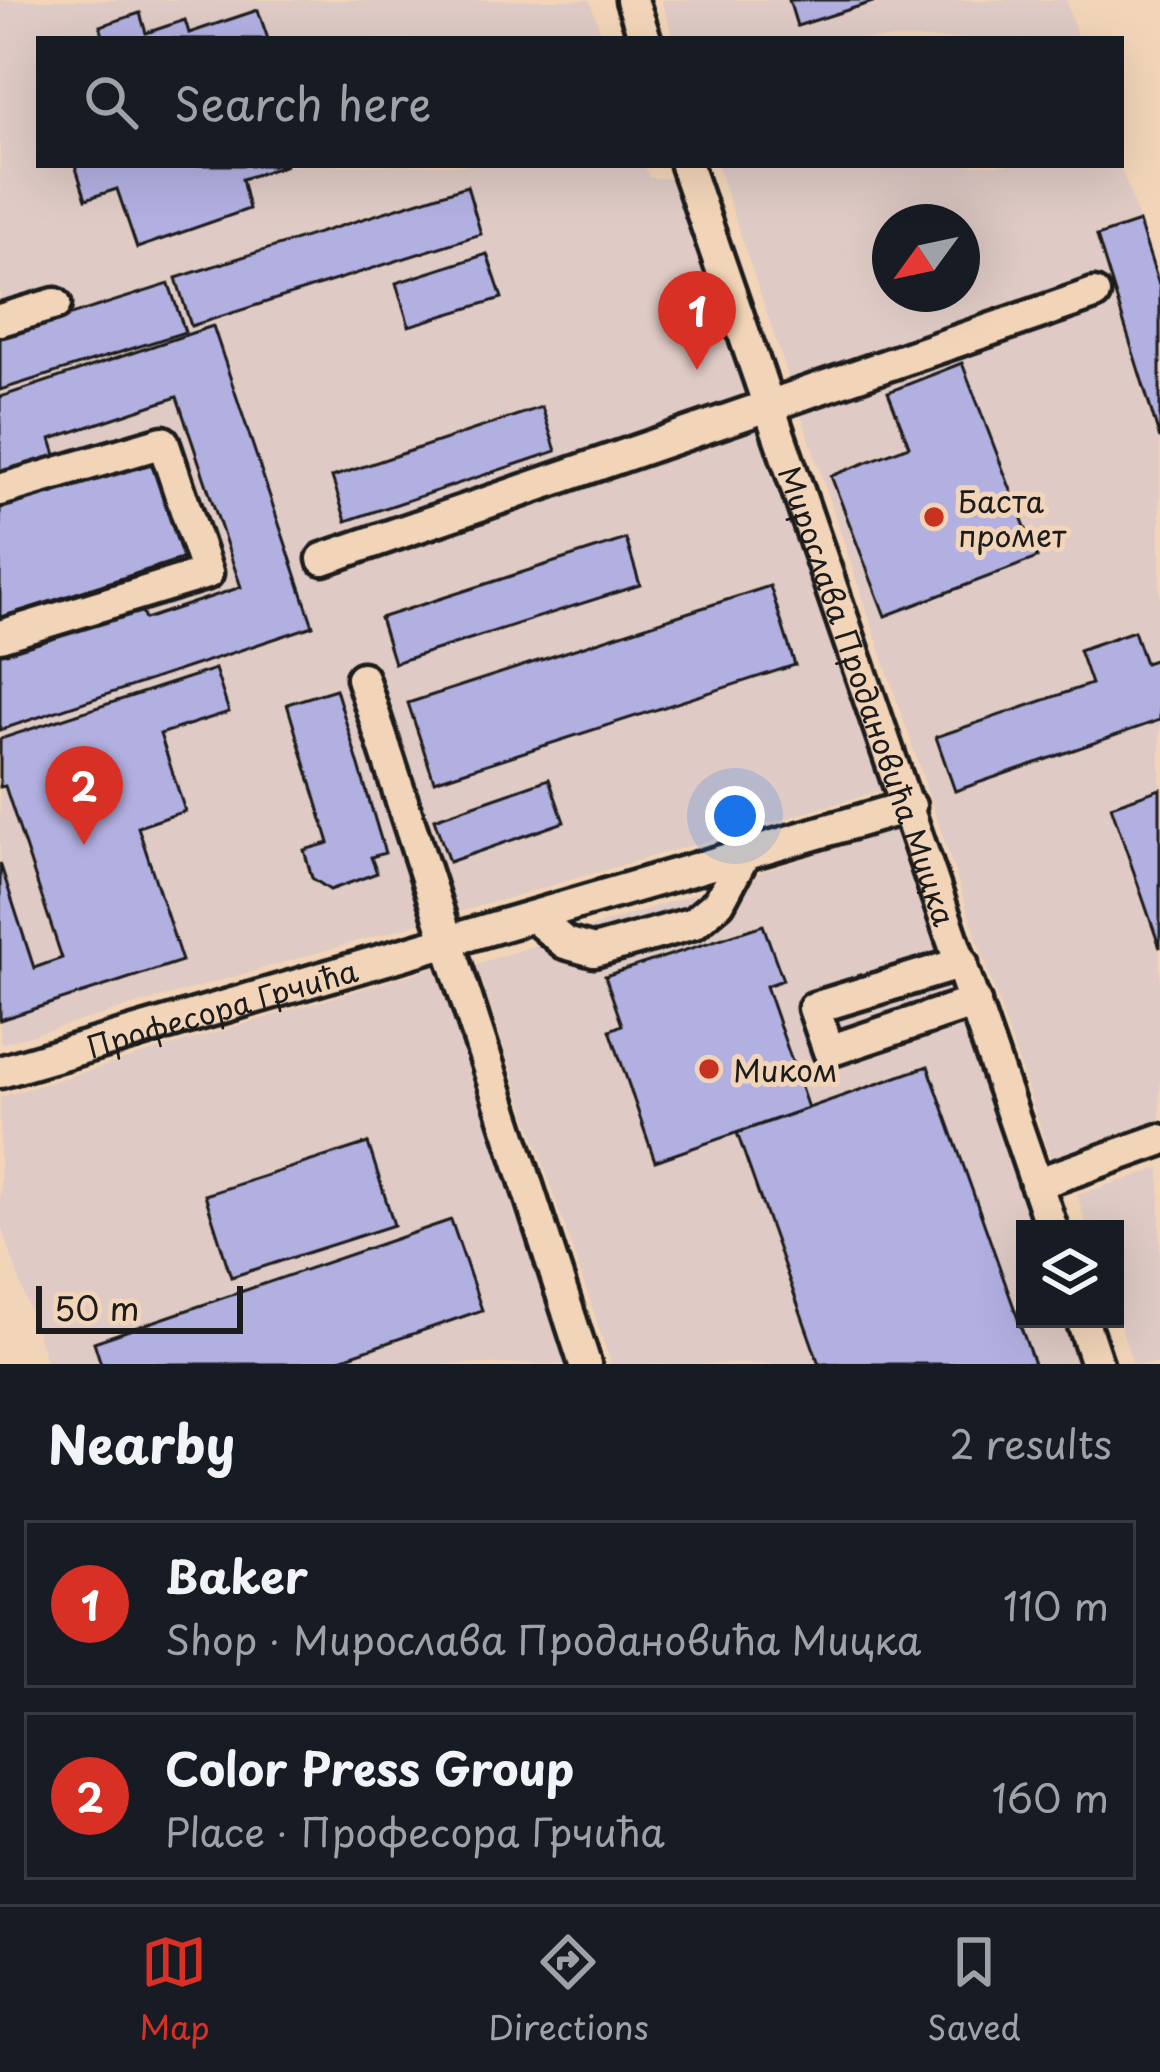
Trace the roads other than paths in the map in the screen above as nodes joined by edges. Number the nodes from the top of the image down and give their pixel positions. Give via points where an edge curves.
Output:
1 (632, 0) edge
2 (644, 36) edge
3 (687, 168) edge
4 (1094, 294) dead end
5 (55, 304) dead end
6 (0, 320) edge
7 (769, 410) junction
8 (0, 490) edge
9 (323, 559) dead end
10 (0, 636) edge
11 (362, 678) dead end
12 (910, 806) junction
13 (744, 855) junction
14 (534, 917) junction
15 (446, 943) junction
16 (962, 963) junction
17 (975, 1002) junction
18 (0, 1072) edge
19 (1160, 1140) edge
20 (1036, 1184) junction
21 (1049, 1220) edge
22 (1085, 1328) edge
23 (585, 1364) edge
24 (1097, 1364) edge

1 - 2 street
3 - 7 street, Мирослава Продановића Мицка
4 - 7 street
5 - 6 street
7 - 9 street
7 - 12 street, Мирослава Продановића Мицка
8 - 10 street via 163,442 207,573
11 - 15 street
12 - 13 street, Професора Грчића
12 - 16 street, Мирослава Продановића Мицка
13 - 14 street, Професора Грчића
13 - 14 street via 719,902 694,923 594,951 565,943
14 - 15 street, Професора Грчића
15 - 18 street, Професора Грчића
15 - 23 street
16 - 17 street, Мирослава Продановића Мицка
16 - 17 street via 814,1008 829,1052
17 - 20 street, Мирослава Продановића Мицка
19 - 20 street
20 - 21 street, Мирослава Продановића Мицка
22 - 24 street

